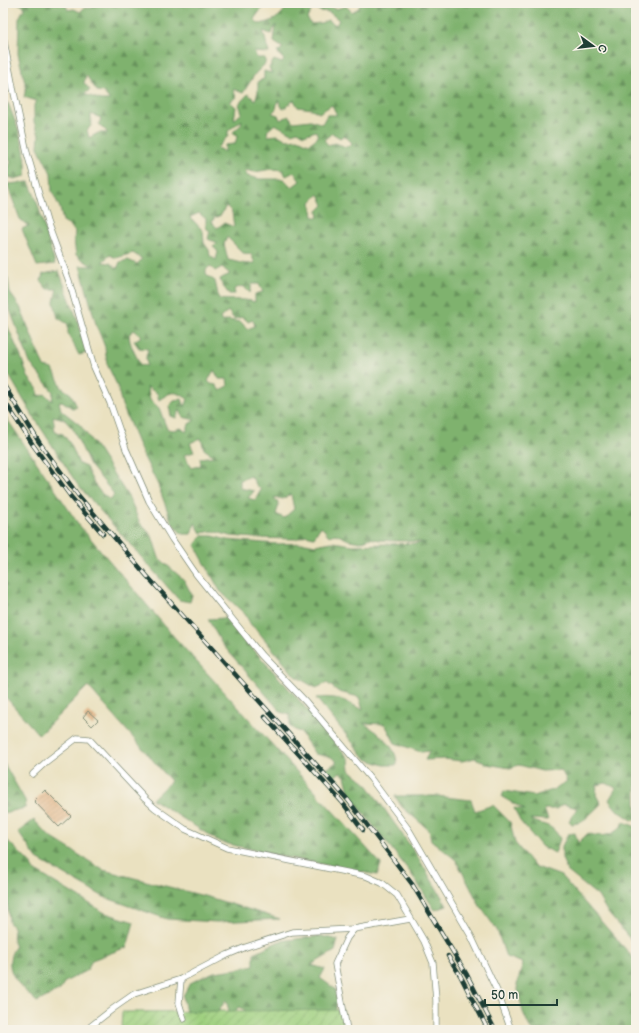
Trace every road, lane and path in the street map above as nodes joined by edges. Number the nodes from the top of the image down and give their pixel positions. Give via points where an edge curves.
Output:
1 (3, 36) edge
2 (34, 774) dead end
3 (410, 919) junction
4 (354, 929) junction
5 (182, 979) junction
6 (184, 1019) dead end
7 (91, 1026) dead end
8 (347, 1030) edge
9 (436, 1030) edge
10 (511, 1030) edge

1 - 10 lane via 27,153 47,222 69,281 94,367 149,500 201,580 261,655 306,702 371,779 409,830 471,936 497,991
2 - 3 lane via 77,738 88,740 144,799 185,829 228,848 366,876 382,883 397,895
3 - 4 lane
3 - 9 lane via 424,941 433,963
4 - 5 lane via 292,932 227,955
4 - 8 lane via 335,964
5 - 6 lane via 179,1003
5 - 7 lane via 134,994

